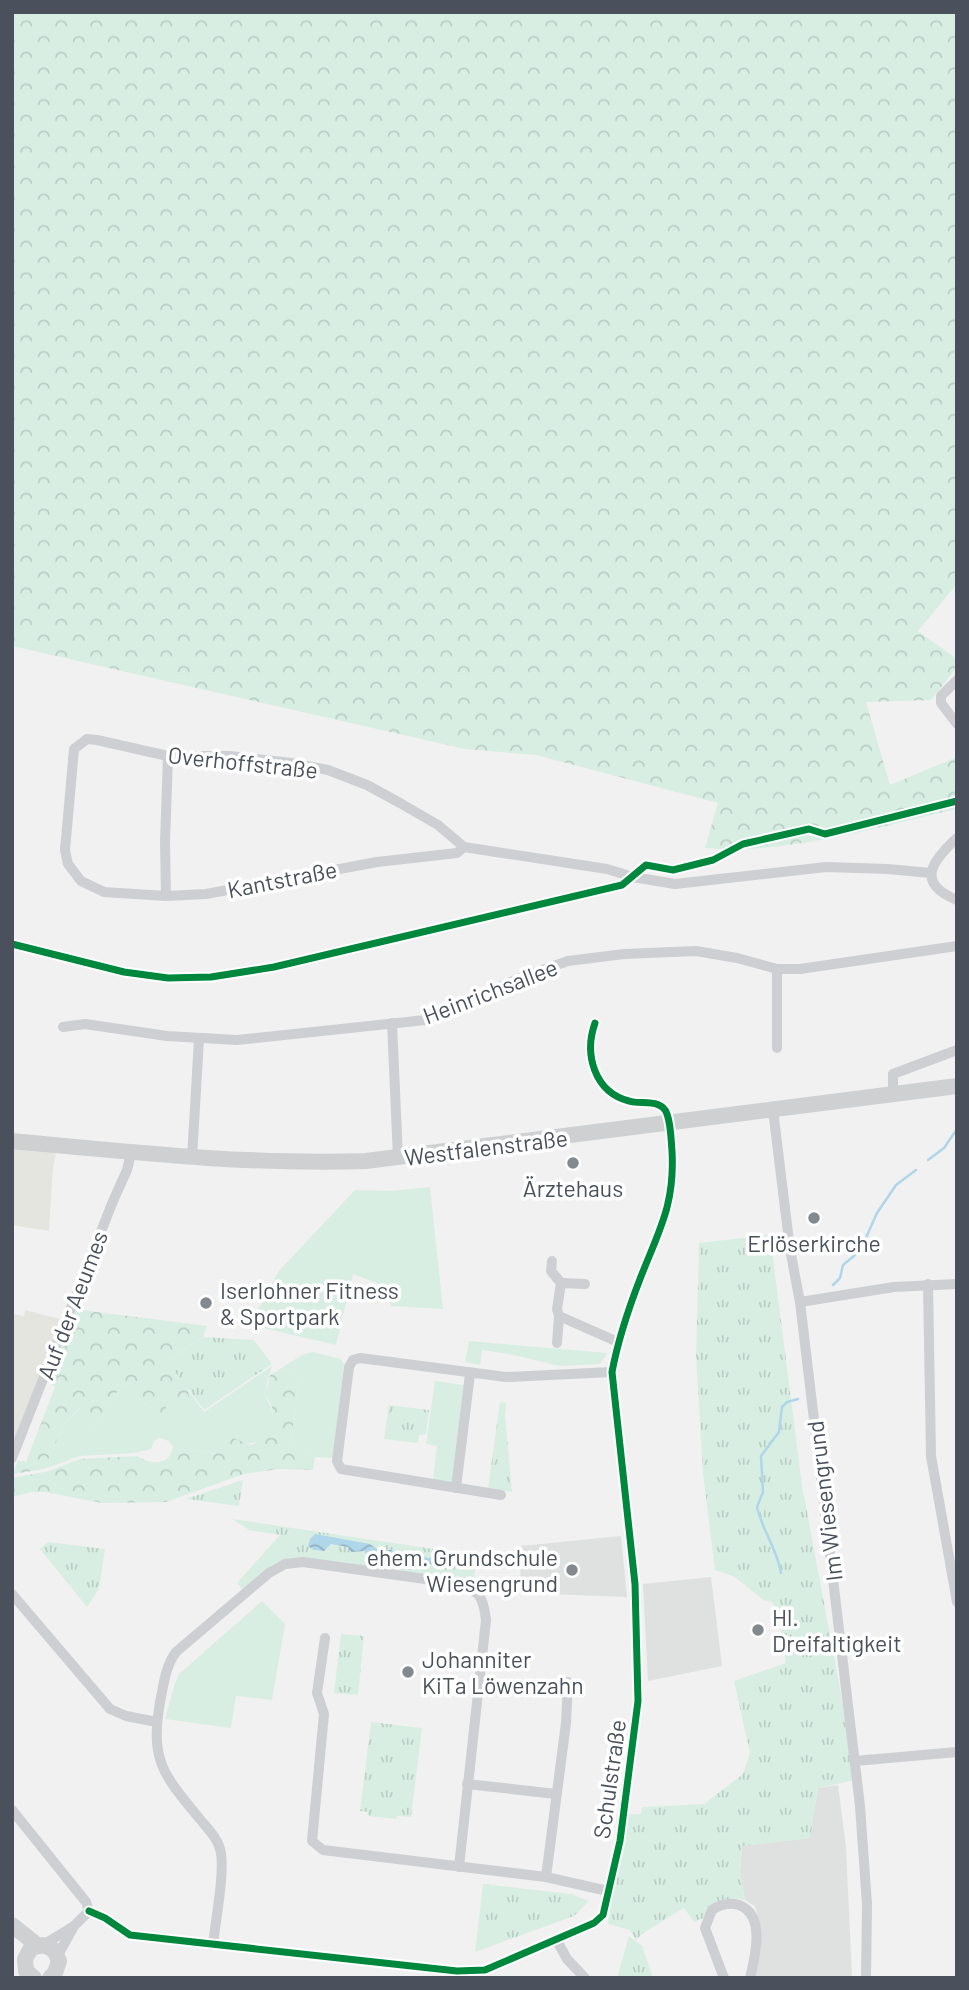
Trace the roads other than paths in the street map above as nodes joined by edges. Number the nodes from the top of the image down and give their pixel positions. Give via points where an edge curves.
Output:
1 (957, 680) edge
2 (957, 724) edge
3 (87, 739) joint
4 (168, 756) junction
5 (957, 838) edge
6 (464, 847) junction
7 (931, 873) junction
8 (166, 896) junction
9 (957, 900) edge
10 (957, 946) edge
11 (777, 969) junction
12 (392, 1023) junction
13 (595, 1023) dead end
14 (63, 1027) dead end
15 (199, 1039) junction
16 (777, 1048) dead end
17 (957, 1050) edge
18 (957, 1086) edge
19 (893, 1094) junction
20 (773, 1110) junction
21 (669, 1122) junction
22 (12, 1141) edge
23 (131, 1153) junction
24 (192, 1158) junction
25 (398, 1158) junction
26 (552, 1261) dead end
27 (561, 1283) junction
28 (584, 1284) dead end
29 (928, 1284) junction
30 (957, 1284) edge
31 (800, 1302) junction
32 (559, 1316) junction
33 (618, 1342) junction
34 (557, 1343) dead end
35 (612, 1372) junction
36 (470, 1374) junction
37 (12, 1458) edge
38 (456, 1488) junction
39 (501, 1495) dead end
40 (12, 1594) edge
41 (957, 1602) edge
42 (325, 1638) dead end
43 (568, 1682) dead end
44 (157, 1722) junction
45 (957, 1752) edge
46 (855, 1761) junction
47 (467, 1784) junction
48 (556, 1794) junction
49 (12, 1810) edge
50 (459, 1867) junction
51 (546, 1877) junction
52 (608, 1891) junction
53 (89, 1912) junction
54 (12, 1925) edge
55 (74, 1926) junction
56 (12, 1933) edge
57 (556, 1939) junction
58 (40, 1945) junction
59 (213, 1945) junction
60 (24, 1959) junction
61 (57, 1970) edge
62 (34, 1978) edge
63 (585, 1978) edge
64 (724, 1978) edge
65 (750, 1978) edge
66 (866, 1978) edge

1 - 2 street via 941,696
3 - 4 street, Overhoffstraße
3 - 8 street, Kantstraße via 74,749 72,760 65,832 68,864 81,881 104,892
4 - 6 street, Overhoffstraße via 229,756 328,770 400,803
4 - 8 street
5 - 7 street via 934,862
6 - 7 street, Kantstraße via 675,884 826,867
6 - 8 street, Kantstraße via 457,853 354,865 206,894
7 - 9 street via 934,887
10 - 11 street, Heinrichsallee
11 - 12 street, Heinrichsallee via 696,951 568,961 425,1020
11 - 16 street
12 - 15 street, Heinrichsallee via 237,1040
12 - 25 street
13 - 21 street via 589,1048 597,1076 628,1101 663,1107
14 - 15 street, Heinrichsallee via 85,1024
15 - 24 street
17 - 19 street via 893,1074
18 - 19 main road, Westfalenstraße
19 - 20 main road, Westfalenstraße
20 - 21 main road, Westfalenstraße
20 - 31 street, Im Wiesengrund
21 - 25 main road, Westfalenstraße
21 - 33 street, Schulstraße via 673,1186
22 - 23 main road, Westfalenstraße
23 - 24 main road, Westfalenstraße
23 - 37 street, Auf der Aeumes
24 - 25 main road, Westfalenstraße via 326,1162
26 - 27 street via 551,1271
27 - 28 street
27 - 32 street
29 - 30 street
29 - 31 street
29 - 41 street via 932,1456
31 - 46 street, Im Wiesengrund
32 - 33 street
32 - 34 street
33 - 35 street, Schulstraße
35 - 36 street via 506,1377
35 - 52 street, Schulstraße via 635,1578 638,1701 621,1841
36 - 38 street
36 - 38 street via 353,1360 338,1448 341,1469
38 - 39 street
40 - 44 street via 110,1709
42 - 50 street via 317,1693 324,1714 312,1841 323,1850
43 - 48 street
44 - 47 street via 165,1673 176,1652 285,1564 303,1562 454,1583 481,1597 486,1620
44 - 59 street via 158,1754 168,1780 214,1836 222,1857
45 - 46 street
46 - 66 street, Im Wiesengrund via 867,1904
47 - 48 street
47 - 50 street
48 - 51 street
49 - 53 street via 86,1902
50 - 51 street
51 - 52 street
52 - 57 street, Schulstraße via 606,1907 597,1921
53 - 55 street
53 - 59 street, Schulstraße via 130,1936
54 - 58 main road
55 - 58 street
55 - 61 street
56 - 60 main road
57 - 59 street, Schulstraße via 485,1970 457,1971
57 - 63 street
58 - 60 main road via 31,1948
58 - 61 main road via 54,1950
60 - 62 main road
64 - 65 street via 705,1928 712,1910 734,1904 753,1917 757,1936

